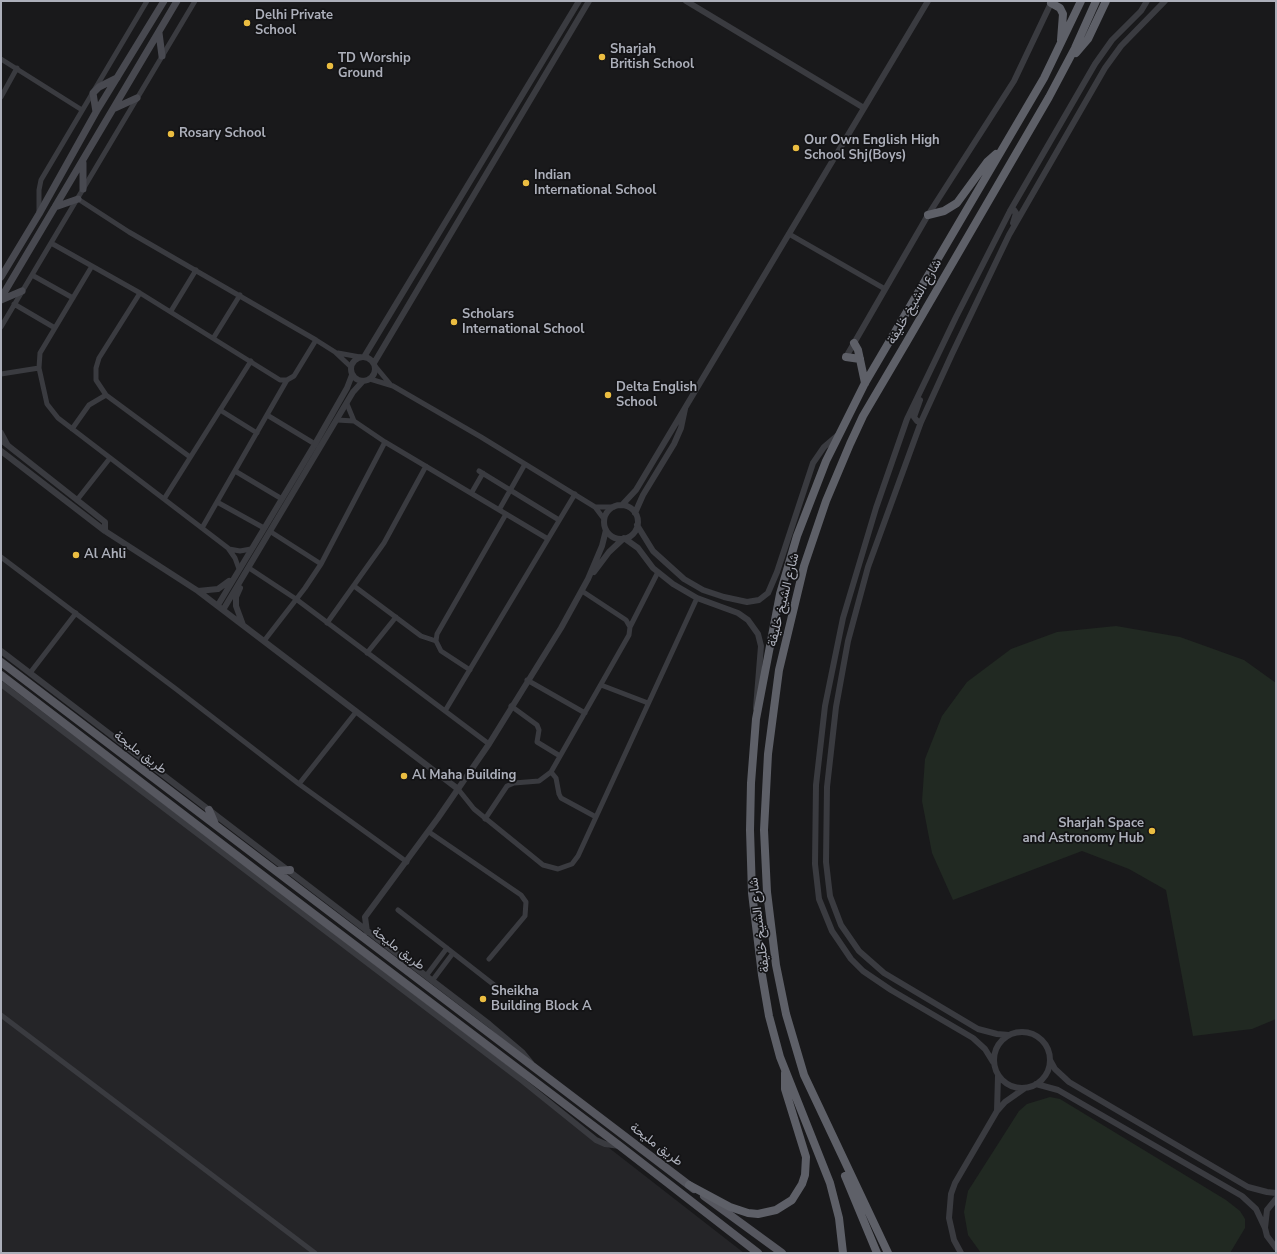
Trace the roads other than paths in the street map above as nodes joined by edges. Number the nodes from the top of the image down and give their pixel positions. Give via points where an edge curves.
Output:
1 (147, 1) edge
2 (163, 1) edge
3 (177, 1) edge
4 (195, 1) edge
5 (579, 1) edge
6 (589, 1) edge
7 (686, 1) edge
8 (928, 1) edge
9 (1081, 1) edge
10 (1096, 1) edge
11 (1106, 1) edge
12 (1147, 1) edge
13 (1165, 1) edge
14 (1052, 2) edge
15 (159, 32) junction
16 (1059, 48) junction
17 (162, 56) junction
18 (1, 59) edge
19 (1069, 61) junction
20 (17, 68) junction
21 (118, 78) junction
22 (93, 92) junction
23 (1, 97) edge
24 (137, 98) junction
25 (864, 108) junction
26 (113, 109) junction
27 (82, 110) junction
28 (96, 112) junction
29 (998, 153) junction
30 (83, 159) junction
31 (83, 188) junction
32 (78, 198) junction
33 (55, 207) junction
34 (1010, 211) junction
35 (40, 214) junction
36 (928, 216) junction
37 (790, 234) junction
38 (1009, 234) junction
39 (51, 243) junction
40 (92, 266) junction
41 (196, 270) junction
42 (32, 275) junction
43 (1, 276) edge
44 (885, 289) junction
45 (22, 291) junction
46 (140, 293) junction
47 (240, 296) junction
48 (73, 298) junction
49 (1, 299) edge
50 (14, 304) junction
51 (171, 312) junction
52 (1, 327) edge
53 (55, 328) junction
54 (214, 337) junction
55 (316, 340) junction
56 (854, 343) junction
57 (335, 352) junction
58 (362, 357) junction
59 (846, 357) joint
60 (860, 359) junction
61 (251, 361) junction
62 (374, 364) junction
63 (350, 367) junction
64 (39, 368) junction
65 (1, 374) edge
66 (352, 375) junction
67 (370, 379) junction
68 (287, 380) junction
69 (363, 381) junction
70 (865, 383) junction
71 (924, 383) junction
72 (392, 386) junction
73 (106, 395) junction
74 (347, 404) junction
75 (685, 406) junction
76 (220, 410) junction
77 (267, 415) junction
78 (337, 420) junction
79 (354, 421) junction
80 (921, 422) junction
81 (72, 429) junction
82 (1, 432) edge
83 (257, 433) junction
84 (838, 435) junction
85 (1, 440) edge
86 (385, 442) junction
87 (315, 444) junction
88 (8, 445) junction
89 (1, 451) edge
90 (190, 457) junction
91 (110, 458) junction
92 (525, 464) junction
93 (426, 466) junction
94 (235, 471) junction
95 (511, 490) junction
96 (472, 492) junction
97 (575, 494) junction
98 (164, 498) junction
99 (282, 499) junction
100 (77, 500) junction
101 (217, 502) junction
102 (622, 505) junction
103 (595, 507) junction
104 (614, 507) junction
105 (499, 510) junction
106 (635, 513) junction
107 (506, 514) junction
108 (604, 519) junction
109 (559, 520) junction
110 (637, 525) junction
111 (202, 528) junction
112 (264, 528) junction
113 (606, 530) junction
114 (105, 531) junction
115 (271, 532) junction
116 (624, 538) junction
117 (548, 539) junction
118 (228, 548) junction
119 (251, 549) junction
120 (1, 557) edge
121 (321, 564) junction
122 (249, 568) junction
123 (240, 569) junction
124 (658, 572) junction
125 (245, 573) junction
126 (588, 579) junction
127 (354, 586) junction
128 (198, 591) junction
129 (582, 591) junction
130 (697, 598) junction
131 (296, 599) junction
132 (218, 605) junction
133 (223, 610) junction
134 (76, 612) junction
135 (396, 617) junction
136 (327, 622) junction
137 (244, 626) junction
138 (630, 627) junction
139 (264, 641) junction
140 (436, 641) junction
141 (1, 651) edge
142 (368, 653) junction
143 (1, 662) edge
144 (470, 670) junction
145 (30, 673) junction
146 (1, 675) edge
147 (527, 680) junction
148 (1, 684) edge
149 (601, 684) junction
150 (22, 695) junction
151 (648, 703) junction
152 (511, 706) junction
153 (445, 711) junction
154 (356, 712) junction
155 (585, 713) junction
156 (756, 719) junction
157 (489, 744) junction
158 (560, 756) junction
159 (551, 772) junction
160 (299, 784) junction
161 (458, 790) junction
162 (209, 810) junction
163 (596, 816) junction
164 (486, 819) junction
165 (215, 824) junction
166 (429, 832) junction
167 (407, 862) junction
168 (290, 870) junction
169 (277, 871) junction
170 (398, 910) dead end
171 (365, 917) junction
172 (351, 918) junction
173 (367, 932) junction
174 (447, 948) junction
175 (359, 949) junction
176 (453, 953) junction
177 (362, 959) junction
178 (488, 959) dead end
179 (426, 976) junction
180 (432, 981) junction
181 (498, 988) dead end
182 (1, 1015) edge
183 (1009, 1035) junction
184 (1050, 1060) junction
185 (993, 1062) junction
186 (534, 1068) junction
187 (785, 1070) junction
188 (998, 1076) junction
189 (1036, 1084) junction
190 (1025, 1088) junction
191 (997, 1112) junction
192 (827, 1127) junction
193 (620, 1146) junction
194 (689, 1185) junction
195 (1276, 1193) edge
196 (1276, 1199) edge
197 (1265, 1228) junction
198 (842, 1236) junction
199 (1276, 1248) edge
200 (315, 1253) edge
201 (758, 1253) edge
202 (782, 1253) edge
203 (844, 1253) edge
204 (847, 1253) edge
205 (877, 1253) edge
206 (888, 1253) edge
207 (961, 1253) edge

1 - 22 street
2 - 21 main road
3 - 15 main road
4 - 17 street
5 - 58 street
6 - 62 street
7 - 25 street
8 - 25 street
9 - 16 highway, شارع الشيخ خليفة
10 - 19 highway, شارع الشيخ خليفة
11 - 19 highway via 1086,42
12 - 34 street via 1100,56
13 - 38 street via 1110,60
14 - 16 highway via 1060,8 1064,17
14 - 36 street via 1014,81
15 - 17 main road
15 - 26 main road
16 - 29 highway, شارع الشيخ خليفة via 1044,78
17 - 24 street
18 - 20 street
19 - 192 highway, شارع الشيخ خليفة via 863,416 838,472 813,539 786,635 774,702 765,783 767,892 776,965 787,1019 804,1075
20 - 23 street
20 - 27 street
21 - 22 main road
21 - 28 main road
22 - 27 street
22 - 28 main road
24 - 26 main road
24 - 31 street
25 - 37 street
26 - 30 main road
27 - 35 street via 41,180
28 - 35 main road
29 - 36 highway via 987,162 957,203
29 - 70 highway, شارع الشيخ خليفة
30 - 31 main road
30 - 33 main road
31 - 32 street
32 - 33 main road
32 - 39 street
32 - 41 street via 129,232
33 - 49 main road
34 - 38 street via 1014,210 1016,214
34 - 71 street
35 - 43 main road
36 - 44 street
37 - 44 street
37 - 75 street
38 - 80 street
39 - 40 street
39 - 42 street
40 - 46 street
40 - 48 street
41 - 47 street
41 - 51 street
42 - 45 street
42 - 48 street
44 - 56 street
45 - 49 main road
45 - 50 street
46 - 51 street
46 - 73 street via 97,363 96,380
47 - 54 street
47 - 55 street
48 - 53 street
50 - 52 street
50 - 53 street
51 - 54 street
53 - 64 street via 40,353
54 - 61 street
55 - 57 street
55 - 68 street via 297,373
56 - 59 street
56 - 60 highway
57 - 58 street
57 - 63 street
58 - 62 street
58 - 63 street via 354,361
59 - 60 highway
60 - 70 highway
61 - 68 street via 276,378
61 - 76 street
62 - 67 street via 374,376
62 - 72 street
63 - 66 street
64 - 65 street
64 - 81 street via 47,404 54,414
66 - 69 street via 358,381
66 - 87 street
67 - 69 street
67 - 72 street
68 - 77 street
69 - 74 street
70 - 84 highway, شارع الشيخ خليفة
71 - 80 street via 914,415 915,419
71 - 185 street via 902,432 878,501 845,610 833,661 816,786 816,882 832,931 851,959 863,971 891,990 979,1043
72 - 92 street
73 - 81 street via 89,405
73 - 90 street
74 - 78 street
74 - 79 street
75 - 102 street via 636,490
75 - 106 street via 681,428 674,444
76 - 83 street
76 - 90 street
77 - 83 street
77 - 87 street
78 - 79 street
78 - 115 street
79 - 86 street
80 - 183 street via 868,567 848,641 836,707 828,780 827,879 830,896 841,925 869,961 898,982 978,1029
81 - 91 street
82 - 88 street
83 - 94 street
84 - 110 street via 824,447 813,463 777,572 768,593 759,600 747,602 724,597 703,590 684,579 653,551
84 - 156 highway, شارع الشيخ خليفة via 815,488 780,594
85 - 88 street
86 - 93 street
86 - 121 street
87 - 99 street
88 - 100 street
89 - 114 street
90 - 98 street
91 - 98 street
91 - 100 street
92 - 95 street
92 - 97 street
93 - 96 street
93 - 127 street via 388,538
94 - 99 street
94 - 101 street
95 - 96 street via 481,472
95 - 105 street
95 - 109 street
96 - 105 street
97 - 103 street
97 - 109 street
98 - 111 street
99 - 112 street
100 - 114 street via 105,522
101 - 111 street
101 - 112 street
102 - 104 street
102 - 106 street
103 - 104 street
103 - 108 street
104 - 108 street
105 - 107 street
106 - 110 street
107 - 117 street
107 - 140 street via 438,630
108 - 113 street
109 - 117 street
110 - 116 street via 631,535
111 - 118 street
112 - 119 street
113 - 116 street via 616,538
113 - 126 street
114 - 128 street
115 - 121 street
115 - 122 street
116 - 124 street via 638,548
116 - 126 street
117 - 144 street
118 - 119 street via 240,551
118 - 123 street
119 - 123 street
120 - 134 street
121 - 131 street
122 - 125 street
122 - 131 street
123 - 128 street via 222,587
123 - 132 street
124 - 130 street
124 - 138 street
125 - 133 street
125 - 137 street via 236,602
126 - 129 street
127 - 135 street
127 - 136 street
128 - 132 street
129 - 138 street via 623,618
129 - 147 street
130 - 151 street
130 - 156 street via 744,616 756,629 760,646 755,698
131 - 136 street
131 - 139 street
132 - 133 street
133 - 137 street
134 - 145 street
134 - 160 street
135 - 140 street via 424,638
135 - 142 street
136 - 142 street
137 - 139 street
138 - 149 street via 629,635
139 - 154 street
140 - 144 street via 441,651
141 - 145 street
142 - 153 street
143 - 165 main road, طريق مليحة
144 - 153 street
145 - 162 street
146 - 150 main road, طريق مليحة
147 - 152 street
147 - 155 street
148 - 150 street
149 - 151 street
149 - 155 street
150 - 175 main road, طريق مليحة
150 - 177 street
151 - 163 street
152 - 157 street
152 - 158 street via 537,725 537,742
153 - 157 street
154 - 160 street
154 - 161 street
155 - 158 street
156 - 187 highway, شارع الشيخ خليفة via 750,814 752,893 769,1016
157 - 161 street
158 - 159 street
159 - 163 street via 556,778 561,798
159 - 164 street via 539,781 507,786
160 - 167 street
161 - 164 street via 469,805
161 - 166 street
162 - 165 main road
162 - 168 street
163 - 164 street via 575,860 567,867 558,869 543,865
165 - 169 main road, طريق مليحة
166 - 167 street
166 - 178 street via 521,895 526,902 525,916
167 - 171 street
168 - 169 main road
168 - 172 street
169 - 186 main road, طريق مليحة
170 - 174 street
171 - 172 street
171 - 173 street
172 - 173 street
173 - 179 street
174 - 176 street
174 - 179 street
175 - 177 main road
175 - 193 main road, طريق مليحة
176 - 180 street
176 - 181 street
177 - 193 street via 596,1140
179 - 180 street
180 - 186 street via 522,1052
182 - 200 street
183 - 184 street via 1024,1032 1040,1038
183 - 185 street via 997,1046
184 - 189 street via 1046,1074
184 - 195 street via 1061,1076 1075,1085 1248,1186
185 - 188 street
186 - 194 main road, طريق مليحة
187 - 194 highway via 785,1089 806,1157 805,1175 795,1196 776,1210 758,1214 748,1213 730,1207
187 - 198 highway, شارع الشيخ خليفة via 824,1166
188 - 190 street via 1005,1083
188 - 191 street
189 - 190 street
189 - 197 street via 1058,1090 1242,1196 1256,1209
190 - 191 street via 1010,1098
191 - 207 street via 955,1182 951,1194 950,1229
192 - 205 highway via 828,1138
192 - 206 highway, شارع الشيخ خليفة
193 - 201 main road, طريق مليحة
194 - 202 main road, طريق مليحة
196 - 197 street via 1267,1210
197 - 199 street via 1267,1236
198 - 203 highway, شارع الشيخ خليفة
198 - 204 highway

